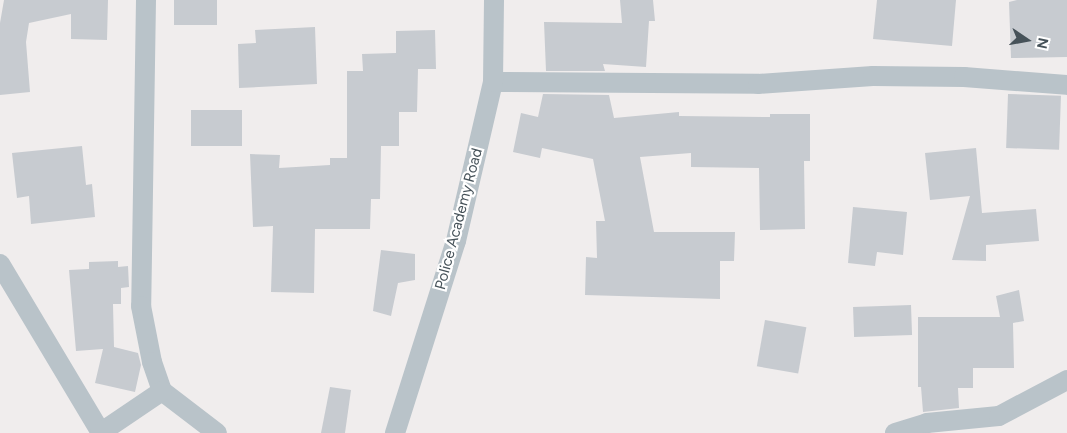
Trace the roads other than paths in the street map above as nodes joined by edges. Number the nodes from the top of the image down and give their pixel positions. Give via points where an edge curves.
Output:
1 (146, 0) edge
2 (494, 0) edge
3 (493, 82) junction
4 (1067, 84) edge
5 (0, 264) edge
6 (1067, 380) edge
7 (162, 391) junction
8 (100, 433) edge
9 (218, 433) edge
10 (395, 433) edge
11 (895, 433) edge

1 - 7 street via 141,306 152,362
2 - 3 street, Police Academy Road
3 - 4 street via 758,84 873,76 964,77
3 - 10 street, Police Academy Road via 456,241
5 - 8 street
6 - 11 street via 999,416 927,423
7 - 8 street
7 - 9 street

